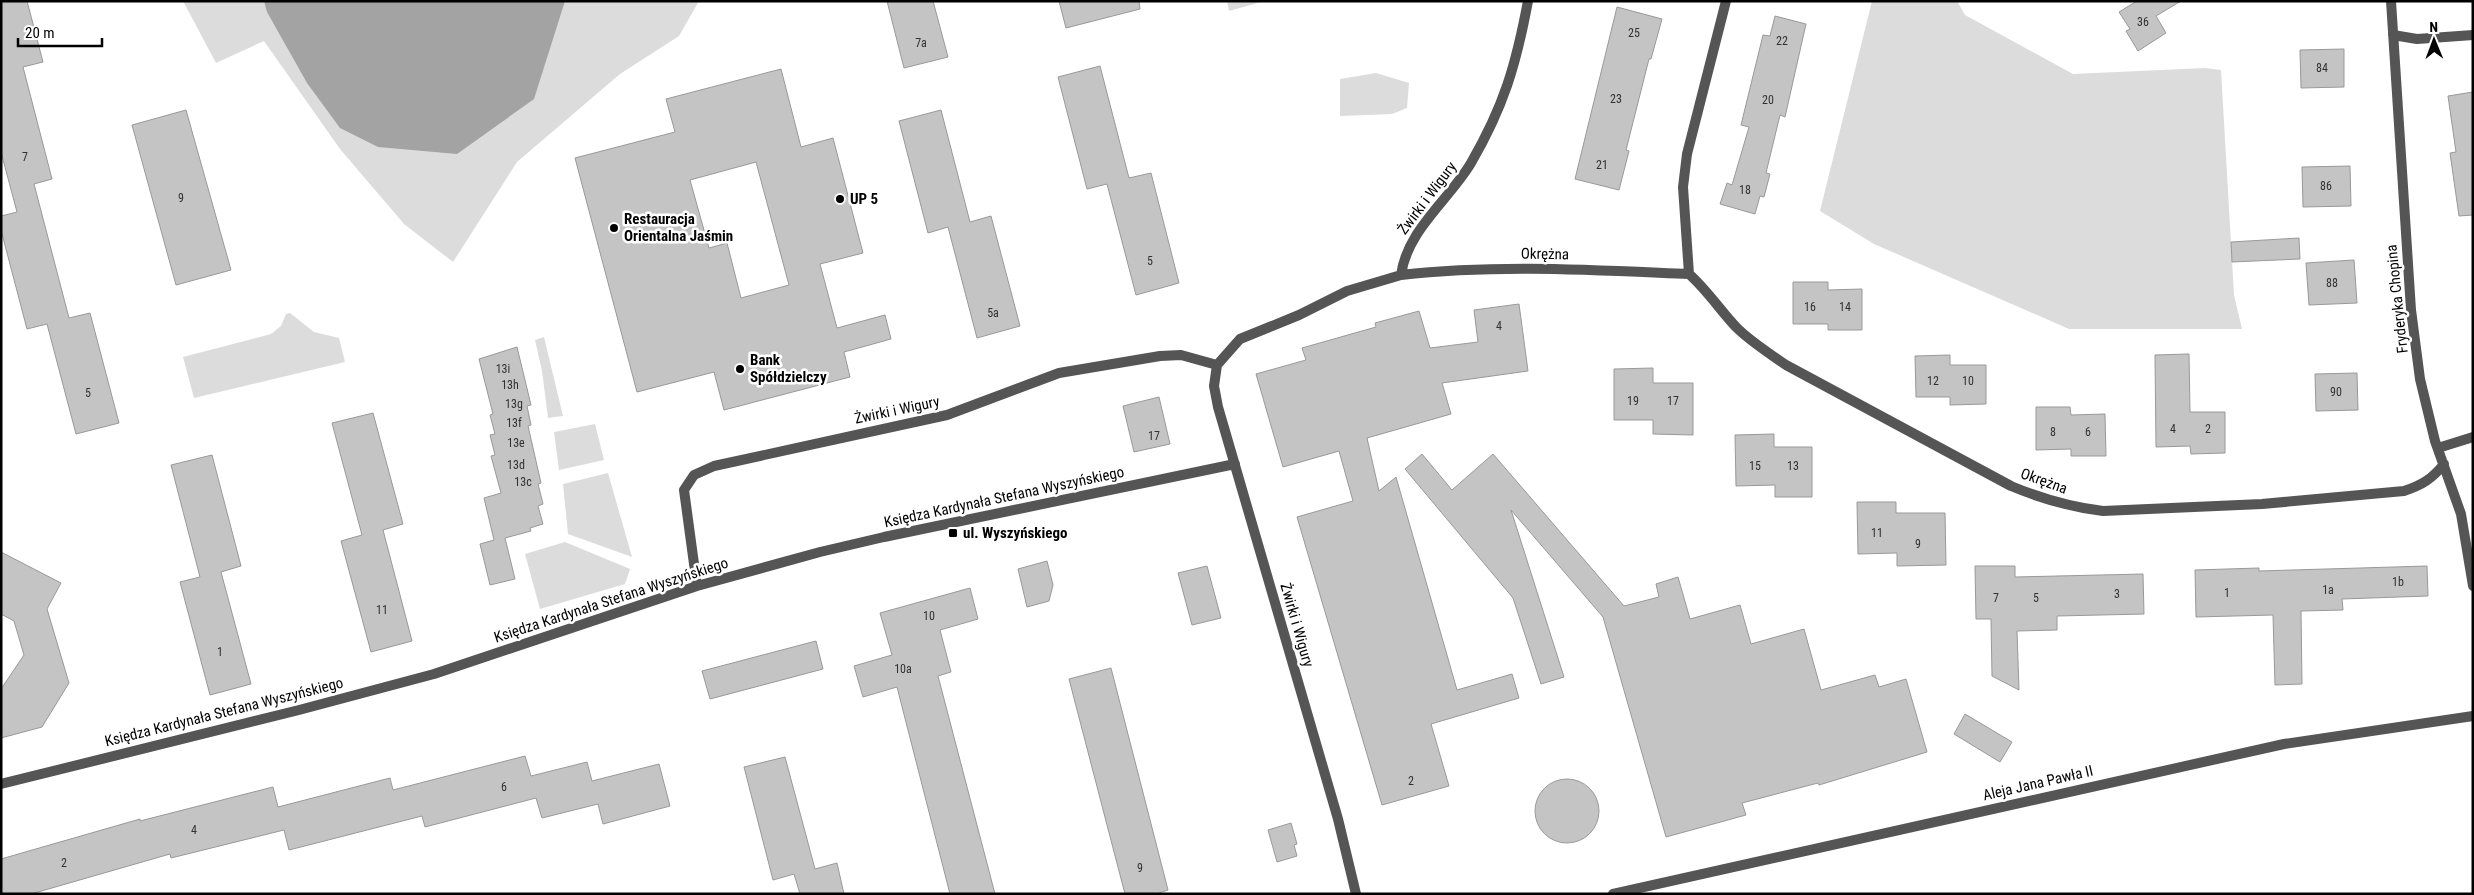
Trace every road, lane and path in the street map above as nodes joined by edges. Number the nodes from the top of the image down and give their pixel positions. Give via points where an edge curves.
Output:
1 (1528, 1) edge
2 (1726, 1) edge
3 (2391, 1) edge
4 (2392, 35) junction
5 (2473, 35) edge
6 (1689, 274) junction
7 (1401, 275) junction
8 (1217, 365) junction
9 (2473, 437) edge
10 (2438, 448) junction
11 (1235, 464) junction
12 (2444, 464) junction
13 (698, 586) junction
14 (2473, 586) edge
15 (2473, 716) edge
16 (1, 784) edge
17 (1356, 894) edge
18 (1613, 894) edge

1 - 7 street, Żwirki i Wigury via 1518,56 1502,106 1471,164 1410,243 1403,258
2 - 6 street via 1686,162 1683,187
3 - 4 street, Fryderyka Chopina
4 - 5 street via 2417,39
4 - 10 street, Fryderyka Chopina via 2411,310 2420,379
6 - 7 street, Okrężna via 1536,268 1461,269
6 - 12 street, Okrężna via 1736,327 1786,365 1970,465 2043,500 2103,511 2262,504 2404,491 2424,484
7 - 8 street via 1347,291 1299,316 1240,339
8 - 11 street, Żwirki i Wigury via 1214,386
8 - 13 street, Żwirki i Wigury via 1181,355 1160,356 1059,373 947,415 714,466 694,475 684,490
9 - 10 street
10 - 12 street, Fryderyka Chopina
11 - 13 street, Księdza Kardynała Stefana Wyszyńskiego via 884,537
11 - 17 street, Żwirki i Wigury via 1338,820
12 - 14 street, Fryderyka Chopina via 2462,514
13 - 16 street, Księdza Kardynała Stefana Wyszyńskiego via 434,674
15 - 18 street, Aleja Jana Pawła II via 2266,748

